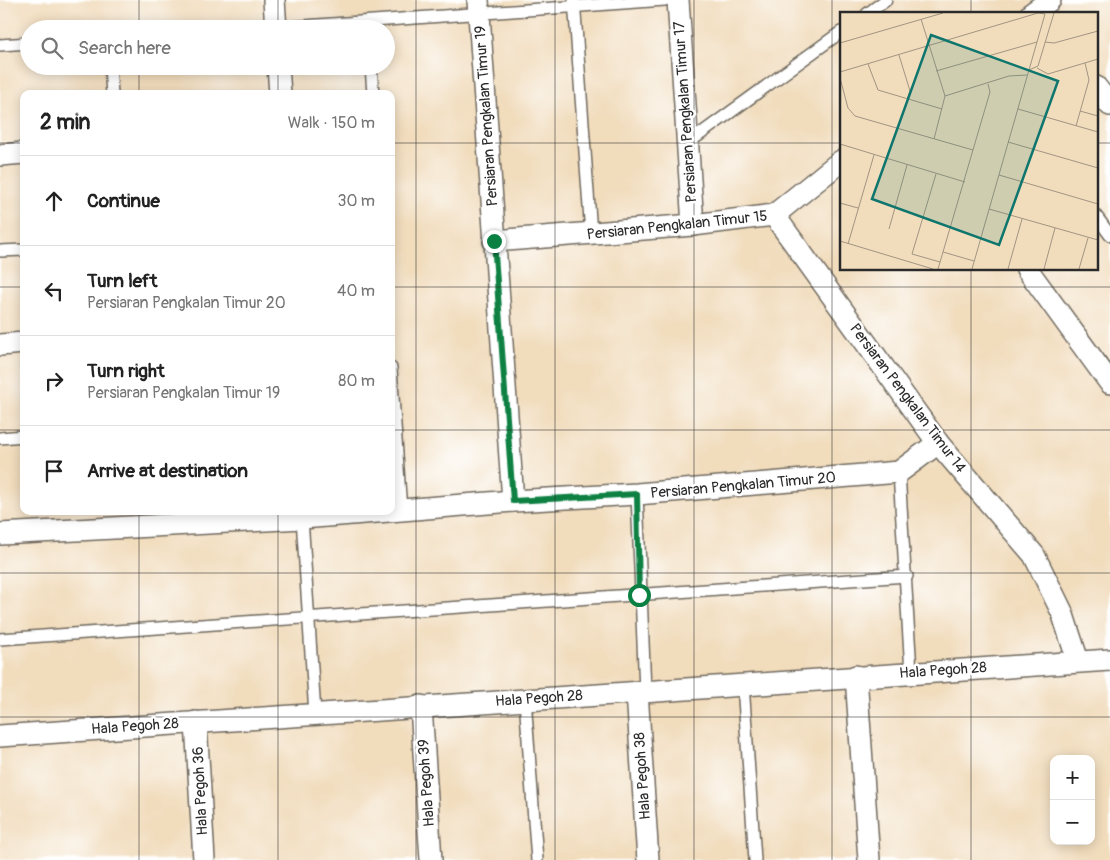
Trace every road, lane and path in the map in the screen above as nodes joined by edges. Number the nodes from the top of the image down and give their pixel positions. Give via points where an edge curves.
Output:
1 (274, 0) edge
2 (665, 0) edge
3 (678, 0) edge
4 (886, 0) edge
5 (574, 3) edge
6 (479, 6) edge
7 (870, 12) edge
8 (275, 20) edge
9 (393, 20) edge
10 (840, 33) edge
11 (20, 44) edge
12 (0, 45) edge
13 (111, 75) edge
14 (279, 75) edge
15 (371, 75) edge
16 (112, 90) edge
17 (280, 90) edge
18 (372, 90) edge
19 (1098, 90) edge
20 (1110, 105) edge
21 (688, 143) junction
22 (20, 154) edge
23 (0, 155) edge
24 (840, 162) edge
25 (774, 215) junction
26 (1098, 219) edge
27 (693, 225) junction
28 (591, 234) junction
29 (1110, 234) edge
30 (494, 241) junction
31 (20, 250) edge
32 (0, 252) edge
33 (1028, 270) edge
34 (20, 343) edge
35 (0, 345) edge
36 (1110, 383) edge
37 (395, 425) edge
38 (20, 436) edge
39 (0, 438) edge
40 (938, 443) junction
41 (899, 472) junction
42 (637, 494) junction
43 (513, 501) junction
44 (395, 511) edge
45 (401, 511) junction
46 (302, 515) edge
47 (0, 534) edge
48 (907, 576) junction
49 (639, 595) junction
50 (309, 618) junction
51 (0, 639) edge
52 (1110, 660) edge
53 (1078, 661) junction
54 (911, 672) junction
55 (856, 676) junction
56 (743, 684) junction
57 (641, 691) junction
58 (525, 699) junction
59 (421, 706) junction
60 (315, 714) junction
61 (196, 722) junction
62 (0, 736) edge
63 (204, 860) edge
64 (431, 860) edge
65 (537, 860) edge
66 (648, 860) edge
67 (755, 860) edge
68 (869, 860) edge

1 - 8 street
2 - 5 lane
3 - 21 street, Persiaran Pengkalan Timur 17
4 - 7 lane
5 - 6 lane
5 - 28 lane
6 - 9 lane
6 - 30 street, Persiaran Pengkalan Timur 19
10 - 21 lane
11 - 12 lane
13 - 16 lane
14 - 17 street
15 - 18 lane
19 - 20 street
21 - 27 street, Persiaran Pengkalan Timur 17
22 - 23 street
24 - 25 street, Persiaran Pengkalan Timur 15
25 - 27 street, Persiaran Pengkalan Timur 15
25 - 40 street, Persiaran Pengkalan Timur 14
26 - 29 lane
27 - 28 street, Persiaran Pengkalan Timur 15
28 - 30 street, Persiaran Pengkalan Timur 15
30 - 43 street, Persiaran Pengkalan Timur 19
31 - 32 lane
33 - 36 street
34 - 35 street
37 - 45 lane
38 - 39 lane
40 - 41 street
40 - 53 street, Persiaran Pengkalan Timur 14 via 1034,555 1062,612
41 - 42 street, Persiaran Pengkalan Timur 20
41 - 48 lane
42 - 43 street, Persiaran Pengkalan Timur 20
42 - 49 lane
43 - 45 street, Persiaran Pengkalan Timur 20
44 - 45 street, Persiaran Pengkalan Timur 20
46 - 47 street, Persiaran Pengkalan Timur 20
46 - 50 lane
48 - 49 lane
48 - 54 lane
49 - 50 lane
49 - 57 lane
50 - 51 lane
50 - 60 lane
52 - 53 street, Hala Pegoh 28
53 - 54 street, Hala Pegoh 28
54 - 55 street, Hala Pegoh 28
55 - 56 street, Hala Pegoh 28
55 - 68 street
56 - 57 street, Hala Pegoh 28
56 - 67 lane
57 - 58 street, Hala Pegoh 28
57 - 66 street, Hala Pegoh 38
58 - 59 street, Hala Pegoh 28
58 - 65 lane
59 - 60 street, Hala Pegoh 28
59 - 64 street, Hala Pegoh 39
60 - 61 street, Hala Pegoh 28
61 - 62 street, Hala Pegoh 28
61 - 63 street, Hala Pegoh 36

